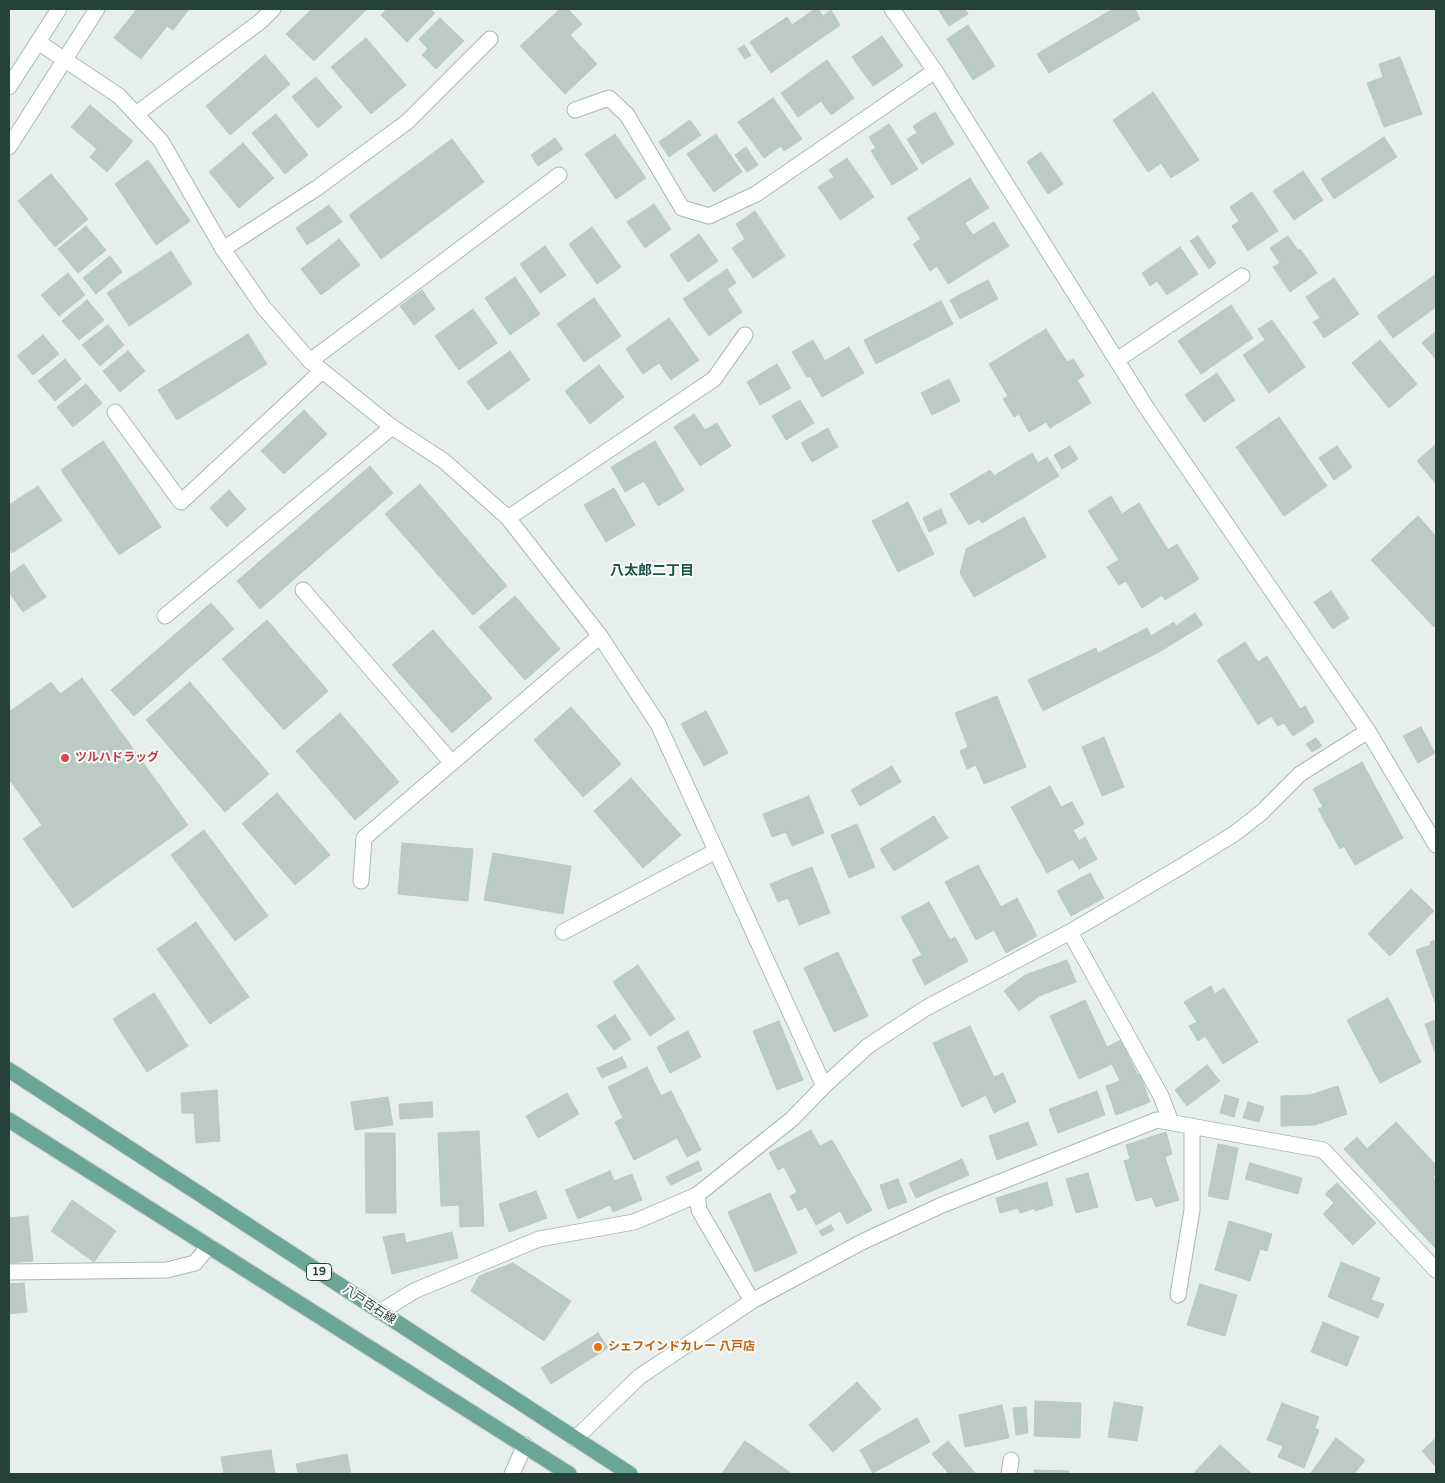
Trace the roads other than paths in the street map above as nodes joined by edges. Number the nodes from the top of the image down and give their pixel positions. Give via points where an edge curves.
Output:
1 (59, 9) edge
2 (97, 9) edge
3 (273, 9) edge
4 (892, 9) edge
5 (490, 39) dead end
6 (38, 42) junction
7 (64, 60) junction
8 (935, 71) junction
9 (9, 87) edge
10 (575, 110) dead end
11 (136, 114) junction
12 (9, 147) edge
13 (558, 175) dead end
14 (223, 249) junction
15 (1242, 276) dead end
16 (745, 335) dead end
17 (1117, 360) junction
18 (310, 361) junction
19 (322, 371) junction
20 (115, 412) dead end
21 (392, 427) junction
22 (508, 518) junction
23 (303, 590) dead end
24 (165, 616) dead end
25 (600, 636) junction
26 (1368, 731) junction
27 (452, 762) junction
28 (1436, 845) edge
29 (716, 851) junction
30 (361, 881) dead end
31 (563, 932) dead end
32 (1070, 932) junction
33 (9, 1070) edge
34 (824, 1086) junction
35 (9, 1120) edge
36 (1171, 1122) junction
37 (1192, 1126) junction
38 (697, 1195) junction
39 (209, 1246) junction
40 (1436, 1270) edge
41 (9, 1272) edge
42 (1178, 1295) dead end
43 (752, 1301) junction
44 (380, 1312) junction
45 (575, 1439) junction
46 (524, 1445) junction
47 (512, 1474) edge
48 (569, 1474) edge
49 (630, 1474) edge

1 - 6 street
2 - 7 street
3 - 11 street
4 - 8 street
5 - 14 street via 407,122 317,188
6 - 7 street
6 - 9 street
7 - 11 street via 119,96
7 - 12 street
8 - 10 street via 756,194 709,216 682,208 627,115 609,98
8 - 17 street
11 - 14 street via 161,141
13 - 18 street
14 - 18 street via 264,308
15 - 17 street
16 - 22 street via 714,379
17 - 26 street
18 - 19 street
19 - 20 street via 181,502
19 - 21 street
21 - 22 street via 444,461
21 - 24 street
22 - 25 street
23 - 27 street
25 - 27 street
25 - 29 street via 658,724
26 - 28 street
26 - 32 street via 1300,774 1234,834
27 - 30 street via 364,838
29 - 31 street
29 - 34 street
32 - 34 street via 926,1008 868,1046
32 - 36 street via 1162,1096
33 - 44 main road, 八戸百石線 / 19
34 - 38 street via 792,1119
35 - 39 main road
36 - 37 street
36 - 43 street via 1157,1120 942,1205 864,1241
37 - 40 street via 1323,1150
37 - 42 street via 1192,1210
38 - 43 street via 699,1210
38 - 44 street via 634,1222 539,1239 414,1291
39 - 41 street via 194,1263 166,1270
39 - 46 main road
43 - 45 street via 639,1377
44 - 45 main road, 八戸百石線 / 19
45 - 49 main road, 八戸百石線 / 19
46 - 47 street
46 - 48 main road

